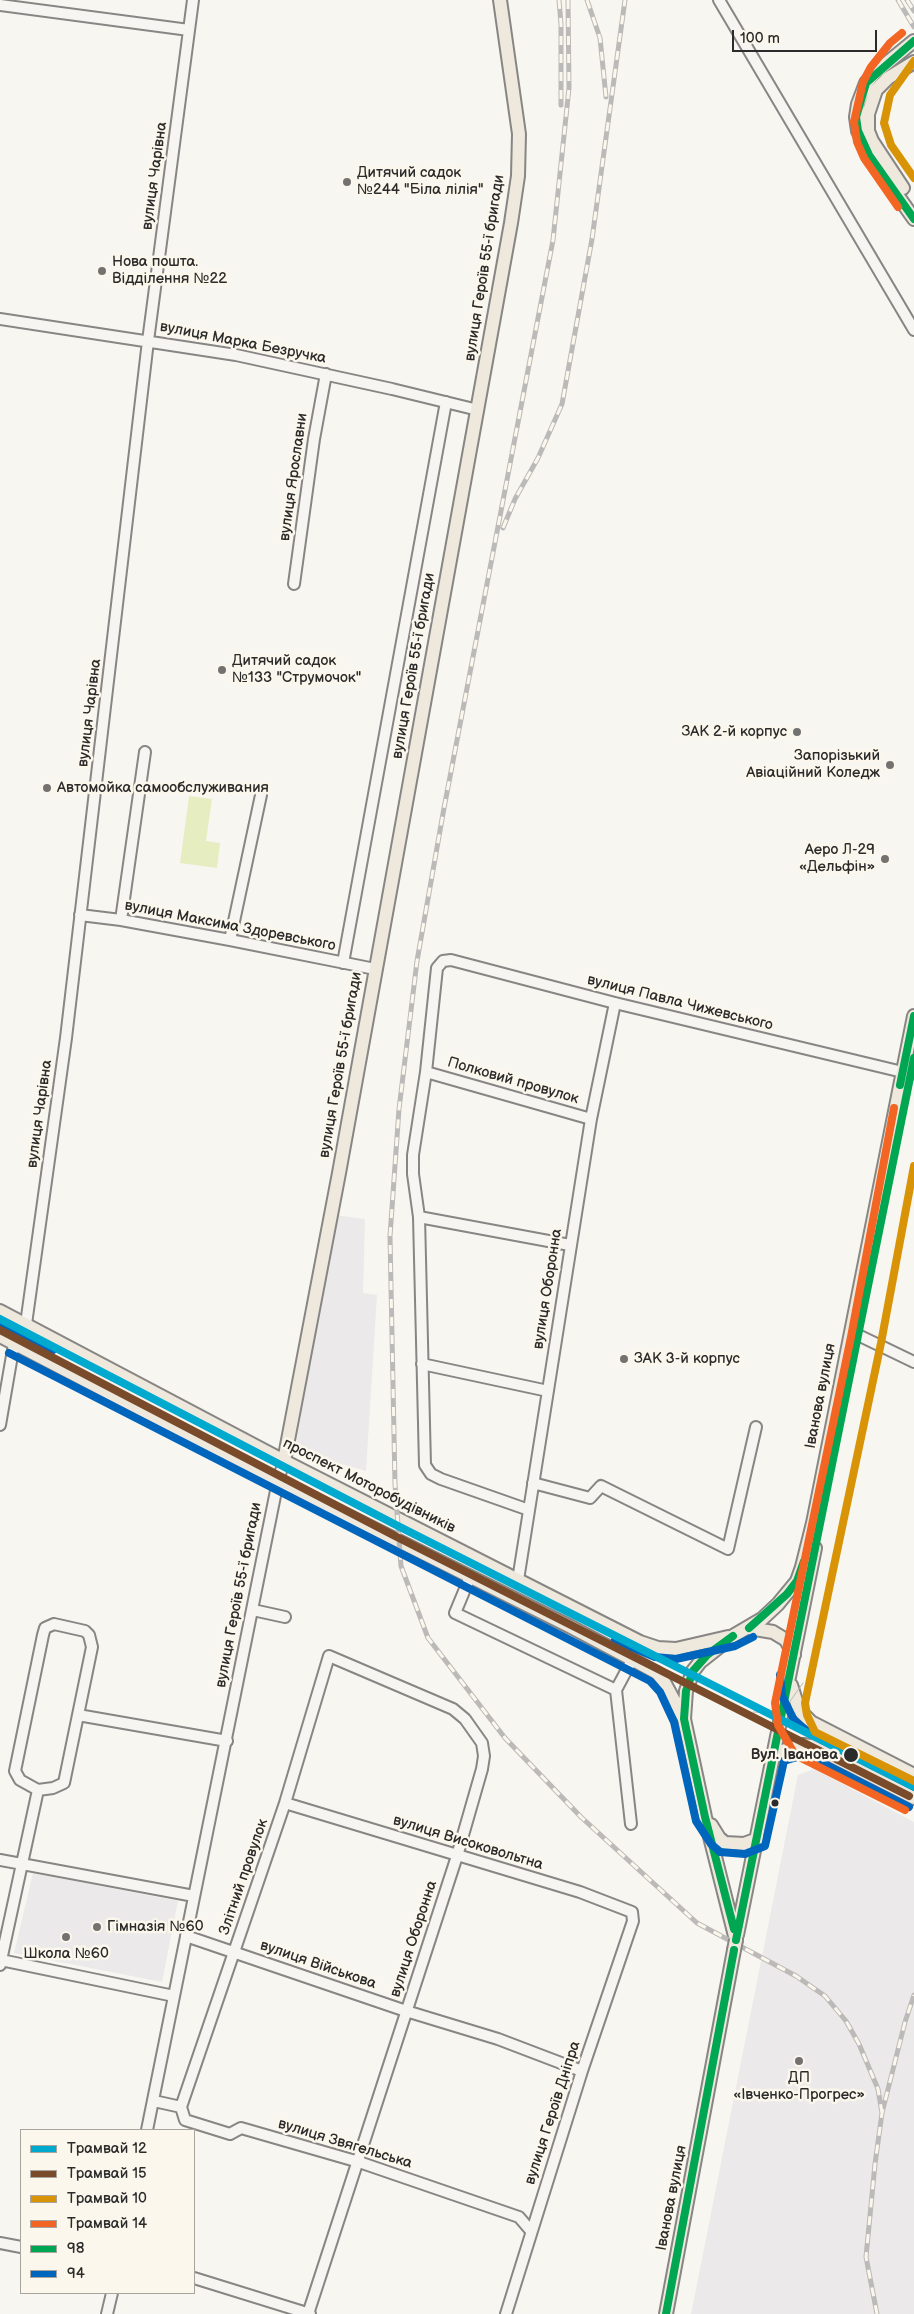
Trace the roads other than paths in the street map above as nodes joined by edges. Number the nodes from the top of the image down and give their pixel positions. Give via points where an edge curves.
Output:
1 (193, 0) edge
2 (500, 0) edge
3 (719, 0) edge
4 (5, 4) edge
5 (189, 30) junction
6 (914, 41) edge
7 (913, 63) edge
8 (914, 204) edge
9 (914, 219) edge
10 (0, 319) edge
11 (914, 330) edge
12 (148, 341) junction
13 (326, 374) junction
14 (446, 402) junction
15 (478, 410) junction
16 (294, 584) dead end
17 (145, 752) dead end
18 (260, 795) dead end
19 (80, 916) junction
20 (121, 920) junction
21 (230, 940) junction
22 (343, 963) junction
23 (375, 969) junction
24 (615, 1003) junction
25 (914, 1016) edge
26 (914, 1058) edge
27 (426, 1072) junction
28 (907, 1073) junction
29 (591, 1119) junction
30 (419, 1217) junction
31 (570, 1245) junction
32 (0, 1311) edge
33 (26, 1324) junction
34 (858, 1335) junction
35 (0, 1336) edge
36 (14, 1344) junction
37 (914, 1362) edge
38 (422, 1364) junction
39 (548, 1391) junction
40 (0, 1425) edge
41 (756, 1427) dead end
42 (284, 1461) junction
43 (278, 1481) junction
44 (533, 1483) junction
45 (529, 1510) junction
46 (470, 1578) junction
47 (518, 1580) junction
48 (253, 1610) junction
49 (285, 1617) dead end
50 (749, 1628) junction
51 (733, 1636) junction
52 (794, 1655) junction
53 (329, 1656) joint
54 (632, 1660) junction
55 (790, 1674) junction
56 (616, 1690) junction
57 (78, 1715) junction
58 (684, 1719) junction
59 (227, 1740) junction
60 (776, 1753) junction
61 (914, 1775) edge
62 (38, 1790) junction
63 (914, 1798) edge
64 (285, 1803) junction
65 (705, 1817) junction
66 (632, 1824) dead end
67 (758, 1840) junction
68 (457, 1856) junction
69 (0, 1860) edge
70 (22, 1865) junction
71 (194, 1896) junction
72 (633, 1921) joint
73 (186, 1936) junction
74 (735, 1945) junction
75 (234, 1952) junction
76 (1, 1962) edge
77 (174, 1996) junction
78 (406, 2011) junction
79 (582, 2070) junction
80 (154, 2101) junction
81 (181, 2107) junction
82 (147, 2129) edge
83 (359, 2162) junction
84 (531, 2231) junction
85 (0, 2243) edge
86 (20, 2247) edge
87 (195, 2278) edge
88 (112, 2294) edge
89 (107, 2314) edge
90 (308, 2314) edge
91 (506, 2314) edge
92 (666, 2314) edge

1 - 5 street, вулиця Чарівна
2 - 15 main road, вулиця Героїв 55-ї бригади via 519,134 518,176
3 - 11 street
4 - 5 street
5 - 12 street, вулиця Чарівна
6 - 9 main road via 866,83 856,117 858,131 869,154
7 - 8 main road via 888,78 876,90 869,106 868,131 876,150
10 - 12 street, вулиця Марка Безручка
12 - 13 street, вулиця Марка Безручка
12 - 19 street, вулиця Чарівна
13 - 14 street, вулиця Марка Безручка
13 - 16 street, вулиця Ярославни
14 - 15 street, вулиця Марка Безручка
14 - 22 street
15 - 23 main road, вулиця Героїв 55-ї бригади
17 - 20 street
18 - 21 street
19 - 20 street, вулиця Максима Здоревського
19 - 33 street, вулиця Чарівна
20 - 21 street, вулиця Максима Здоревського
21 - 22 street, вулиця Максима Здоревського
22 - 23 street, вулиця Максима Здоревського
23 - 42 main road, вулиця Героїв 55-ї бригади
24 - 27 street, вулиця Павла Чижевського via 451,960 443,961 437,968
24 - 28 street, вулиця Павла Чижевського
24 - 29 street, вулиця Оборонна
25 - 28 main road, Іванова вулиця
26 - 28 main road, Іванова вулиця
27 - 29 street, Полковий провулок
27 - 30 street via 413,1174
28 - 34 main road, Іванова вулиця
28 - 50 main road, Іванова вулиця via 802,1567 787,1594
29 - 31 street, вулиця Оборонна
30 - 31 street
30 - 38 street
31 - 39 street, вулиця Оборонна
32 - 33 main road, проспект Моторобудівників
33 - 36 street, вулиця Чарівна
33 - 42 main road, проспект Моторобудівників
34 - 37 street
34 - 52 main road, Іванова вулиця
35 - 36 main road
36 - 40 street, вулиця Чарівна
36 - 43 main road
38 - 39 street
38 - 45 street via 425,1465 431,1474
39 - 44 street, вулиця Оборонна
41 - 44 street via 728,1549 601,1486 590,1498
42 - 43 street, вулиця Героїв 55-ї бригади
42 - 47 main road, проспект Моторобудівників
43 - 46 main road
43 - 48 street, вулиця Героїв 55-ї бригади
44 - 45 street, вулиця Оборонна
45 - 47 street, вулиця Оборонна
46 - 54 main road
46 - 56 street via 455,1612
47 - 51 main road, проспект Моторобудівників via 658,1648 676,1649
48 - 49 street
48 - 59 street, вулиця Героїв 55-ї бригади
50 - 51 main road, Іванова вулиця
50 - 52 main road via 773,1632 786,1640
51 - 58 main road, Іванова вулиця via 693,1671 686,1690
52 - 55 main road, Іванова вулиця
53 - 64 street, Злітний провулок
53 - 68 street, вулиця Оборонна via 453,1709 482,1742 482,1769
54 - 56 street
54 - 58 main road via 663,1680
55 - 60 main road, Іванова вулиця
55 - 61 main road via 795,1703 811,1722
56 - 66 street
57 - 59 street
57 - 62 street via 64,1782
57 - 62 street via 91,1640 85,1631 49,1625 42,1635 15,1771 20,1780
58 - 65 main road, Іванова вулиця
59 - 71 street, вулиця Героїв 55-ї бригади
60 - 63 main road via 803,1745 812,1746
60 - 67 main road, Іванова вулиця
62 - 70 street
64 - 68 street, вулиця Високовольтна
64 - 75 street, Злітний провулок
65 - 67 main road via 719,1838 726,1842 744,1844
65 - 74 main road, Іванова вулиця
67 - 74 main road, Іванова вулиця
68 - 72 street, вулиця Високовольтна via 628,1909 632,1912
68 - 78 street, вулиця Оборонна
69 - 70 street
70 - 71 street
70 - 76 street
71 - 73 street, вулиця Героїв 55-ї бригади
72 - 79 street, вулиця Героїв Дніпра
73 - 75 street, вулиця Військова
73 - 77 street, вулиця Героїв 55-ї бригади
74 - 92 main road, Іванова вулиця
75 - 78 street, вулиця Військова
75 - 81 street, Злітний провулок
76 - 77 street
77 - 80 street, вулиця Героїв 55-ї бригади
78 - 79 street, вулиця Військова via 498,2039
78 - 83 street, вулиця Оборонна
79 - 84 street, вулиця Героїв Дніпра
80 - 81 street
80 - 82 street, вулиця Героїв 55-ї бригади
81 - 83 street, вулиця Звягельська via 185,2120 230,2134 241,2128
83 - 84 street, вулиця Звягельська via 519,2217
83 - 90 street, вулиця Оборонна
84 - 91 street, вулиця Героїв Дніпра
85 - 86 street
87 - 90 street
88 - 89 street

